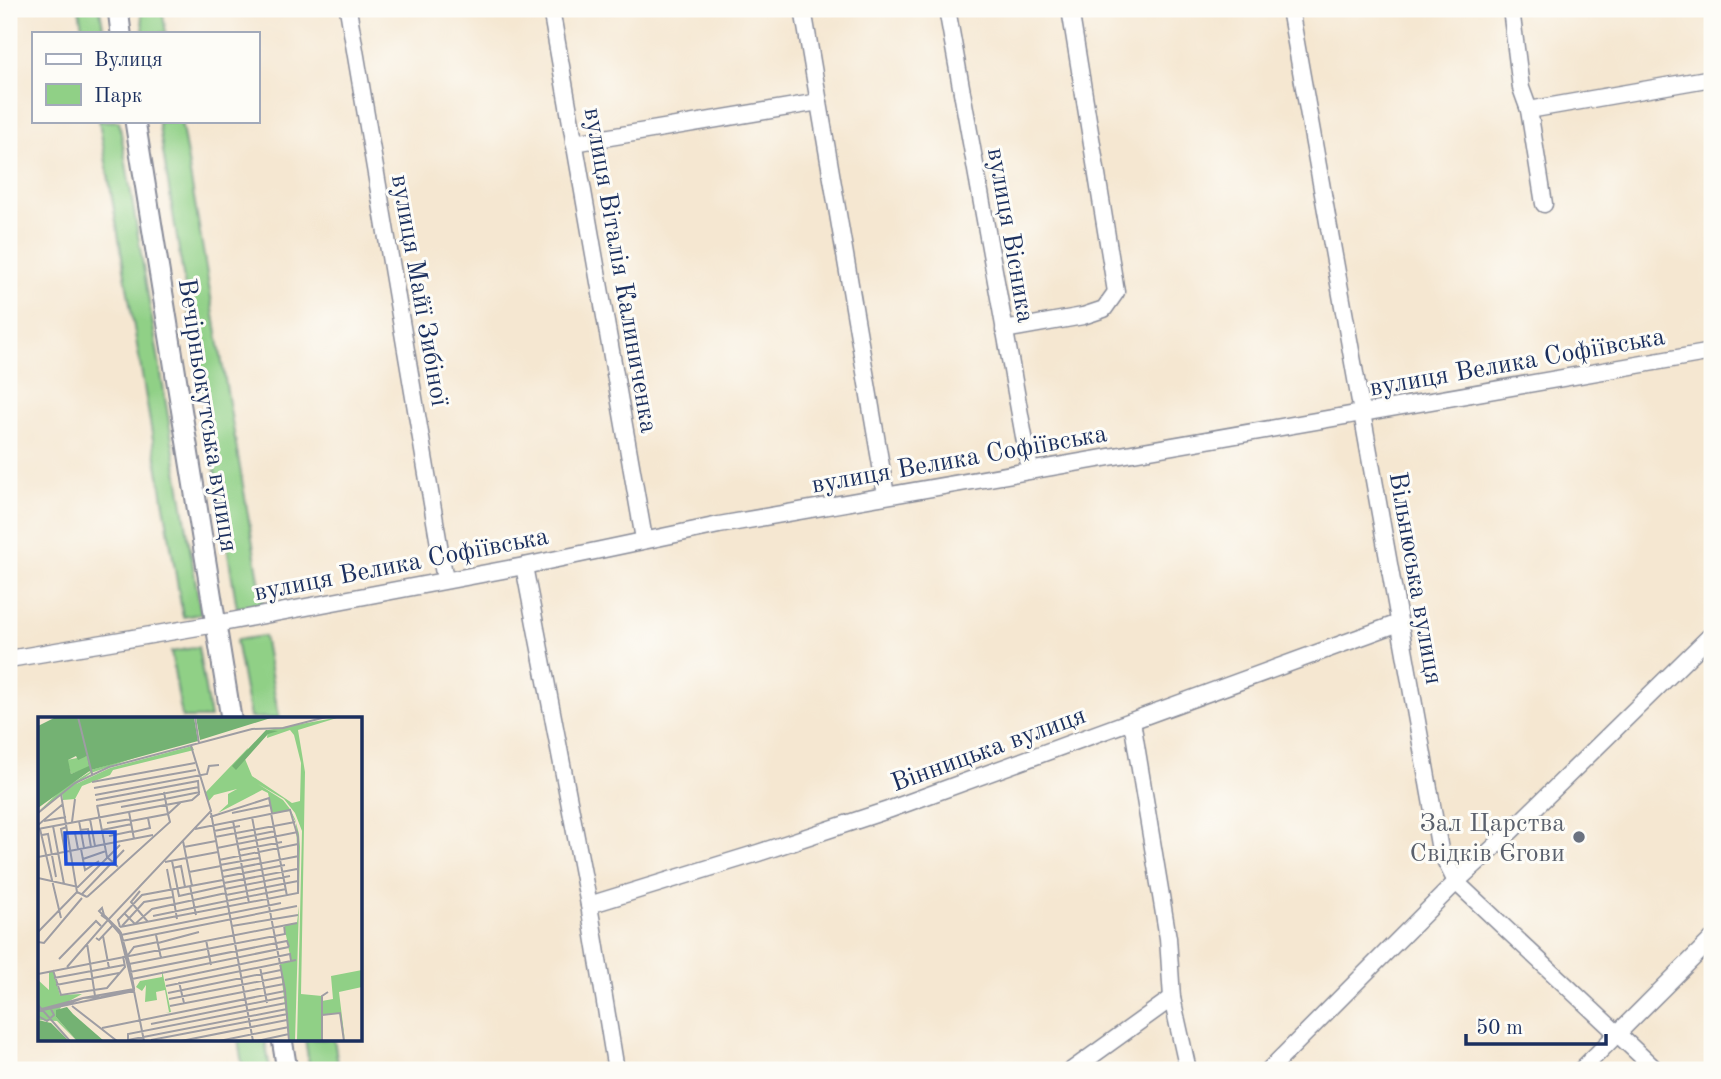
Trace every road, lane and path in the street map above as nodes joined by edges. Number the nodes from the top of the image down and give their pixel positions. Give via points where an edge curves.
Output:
1 (118, 9) edge
2 (348, 9) edge
3 (551, 9) edge
4 (803, 9) edge
5 (947, 9) edge
6 (1070, 9) edge
7 (1290, 9) edge
8 (1511, 9) edge
9 (121, 32) edge
10 (1712, 78) edge
11 (819, 102) junction
12 (1529, 110) junction
13 (135, 122) edge
14 (574, 143) junction
15 (1544, 204) dead end
16 (1004, 330) junction
17 (1712, 352) edge
18 (1363, 413) junction
19 (1030, 470) junction
20 (886, 495) junction
21 (644, 539) junction
22 (524, 566) junction
23 (445, 580) junction
24 (1399, 623) junction
25 (216, 624) junction
26 (1712, 634) edge
27 (9, 659) edge
28 (230, 717) edge
29 (1132, 721) junction
30 (1456, 882) junction
31 (589, 905) junction
32 (1712, 939) edge
33 (1172, 998) junction
34 (1617, 1034) junction
35 (282, 1040) edge
36 (286, 1070) edge
37 (616, 1070) edge
38 (1072, 1070) edge
39 (1188, 1070) edge
40 (1269, 1070) edge
41 (1581, 1070) edge
42 (1656, 1070) edge

1 - 9 street
2 - 23 street, вулиця Майї Зибіної
3 - 14 street, вулиця Віталія Калиниченка
4 - 11 street
5 - 16 street, вулиця Вісника
6 - 16 street via 1116,292 1104,309
7 - 18 street, Вільнюська вулиця
8 - 12 street via 1521,88
10 - 12 street
11 - 14 street
11 - 20 street
12 - 15 street
13 - 25 street, Вечірньокутська вулиця
14 - 21 street, вулиця Віталія Калиниченка
16 - 19 street, вулиця Вісника
17 - 18 street, вулиця Велика Софіївська
18 - 19 street, вулиця Велика Софіївська
18 - 24 street, Вільнюська вулиця
19 - 20 street, вулиця Велика Софіївська
20 - 21 street, вулиця Велика Софіївська
21 - 22 street, вулиця Велика Софіївська
22 - 23 street, вулиця Велика Софіївська
22 - 31 street
23 - 25 street, вулиця Велика Софіївська
24 - 29 street, Вінницька вулиця
24 - 30 street, Вільнюська вулиця via 1440,850
25 - 27 street, вулиця Велика Софіївська
25 - 28 street, Вечірньокутська вулиця
26 - 30 street
29 - 31 street, Вінницька вулиця via 817,835
29 - 33 street via 1168,938
30 - 34 street, Вільнюська вулиця
30 - 40 street
31 - 37 street
32 - 34 street
33 - 38 street
33 - 39 street
34 - 41 street
34 - 42 street, Вільнюська вулиця
35 - 36 street

